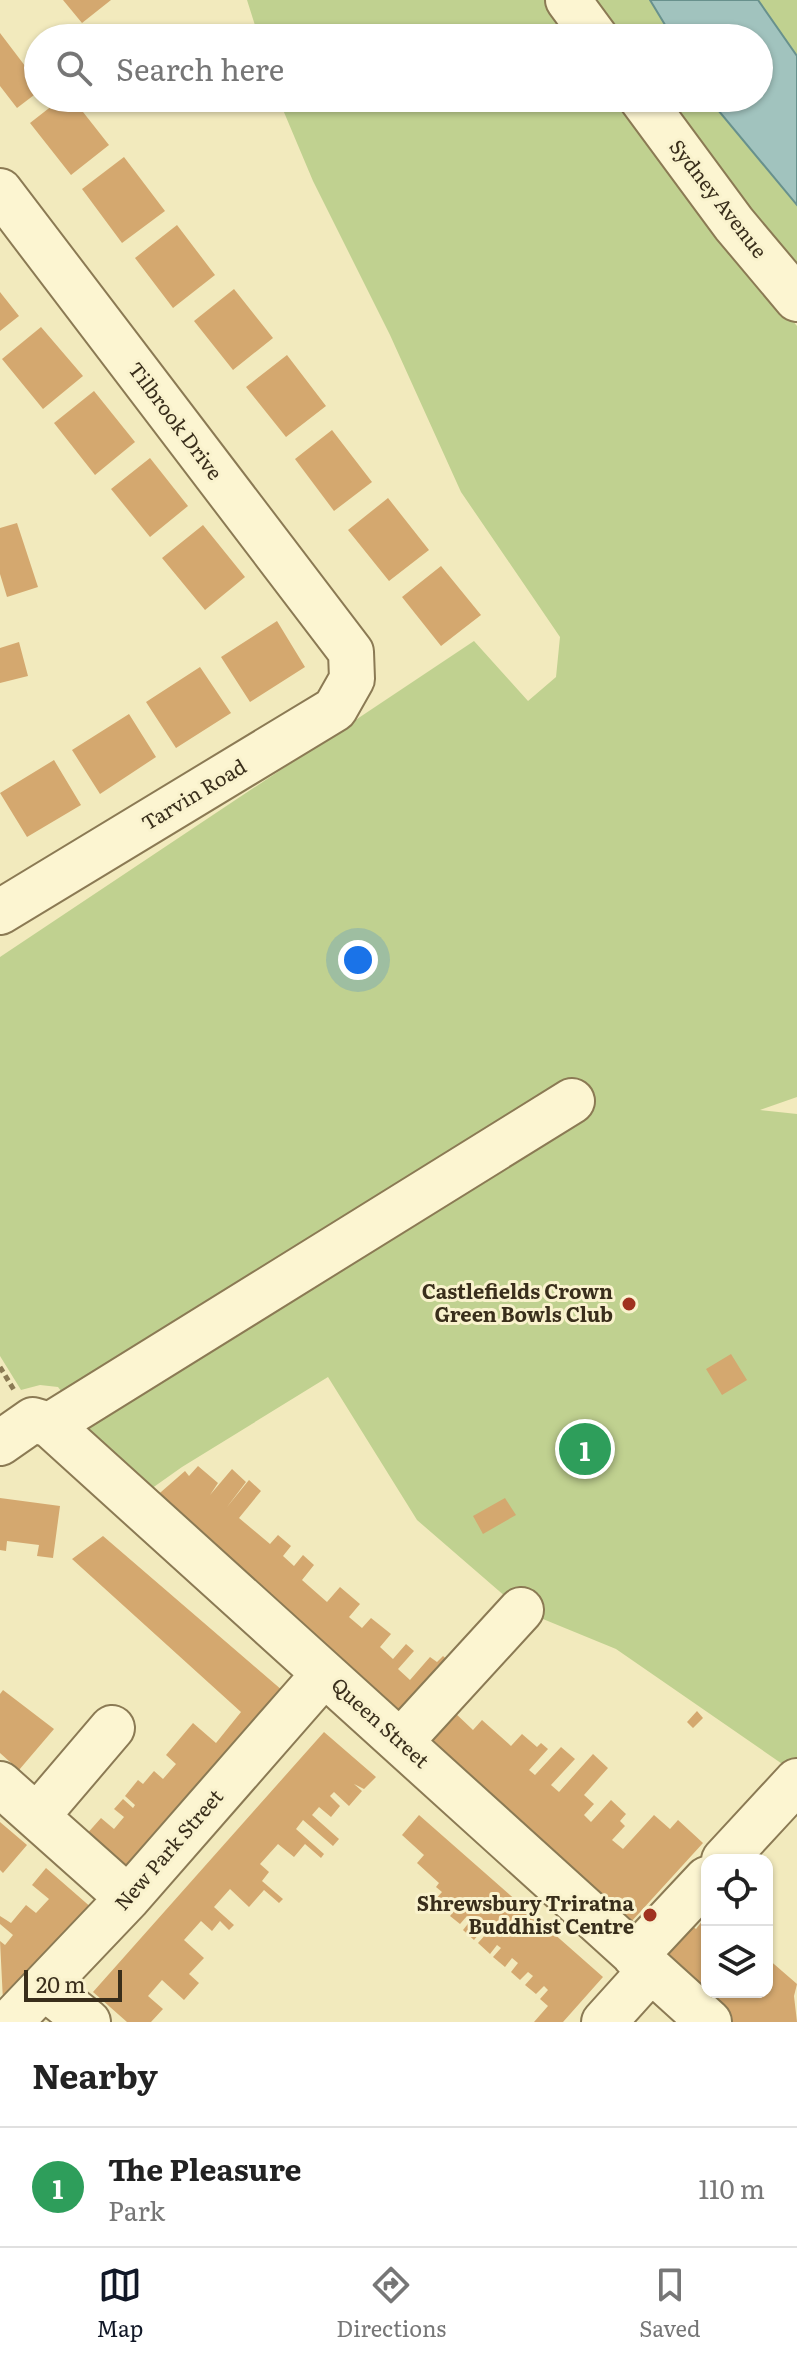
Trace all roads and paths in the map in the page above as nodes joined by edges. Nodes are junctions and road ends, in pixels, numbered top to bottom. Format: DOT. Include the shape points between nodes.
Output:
graph roads {
  1 [pos="568,0"];
  2 [pos="586,24"];
  3 [pos="651,112"];
  4 [pos="0,191"];
  5 [pos="797,299"];
  6 [pos="351,652"];
  7 [pos="0,912"];
  8 [pos="572,1101"];
  9 [pos="50,1425"];
  10 [pos="0,1443"];
  11 [pos="521,1610"];
  12 [pos="324,1674"];
  13 [pos="112,1728"];
  14 [pos="401,1741"];
  15 [pos="797,1781"];
  16 [pos="0,1784"];
  17 [pos="37,1816"];
  18 [pos="730,1854"];
  19 [pos="701,1887"];
  20 [pos="128,1898"];
  21 [pos="643,1964"];
  22 [pos="45,1988"];
  23 [pos="10,2022"];
  24 [pos="88,2022"];
  25 [pos="604,2022"];
  26 [pos="709,2022"];
  1 -- 2 [label="street"];
  3 -- 5 [label="street, Sydney Avenue"];
  4 -- 6 [label="street, Tilbrook Drive"];
  6 -- 7 [label="street, Tarvin Road" via="352,679 335,709"];
  8 -- 9 [label="street"];
  9 -- 10 [label="street" via="33,1420"];
  9 -- 12 [label="street, Queen Street"];
  11 -- 14 [label="street"];
  12 -- 14 [label="street, Queen Street"];
  12 -- 20 [label="street, New Park Street"];
  13 -- 17 [label="street"];
  14 -- 21 [label="street, Queen Street"];
  15 -- 18 [label="street"];
  16 -- 17 [label="street"];
  17 -- 20 [label="street"];
  19 -- 21 [label="street"];
  20 -- 22 [label="street, New Park Street"];
  21 -- 25 [label="street"];
  21 -- 26 [label="street, Queen Street"];
  22 -- 23 [label="street, New Park Street"];
  22 -- 24 [label="street"];
}
